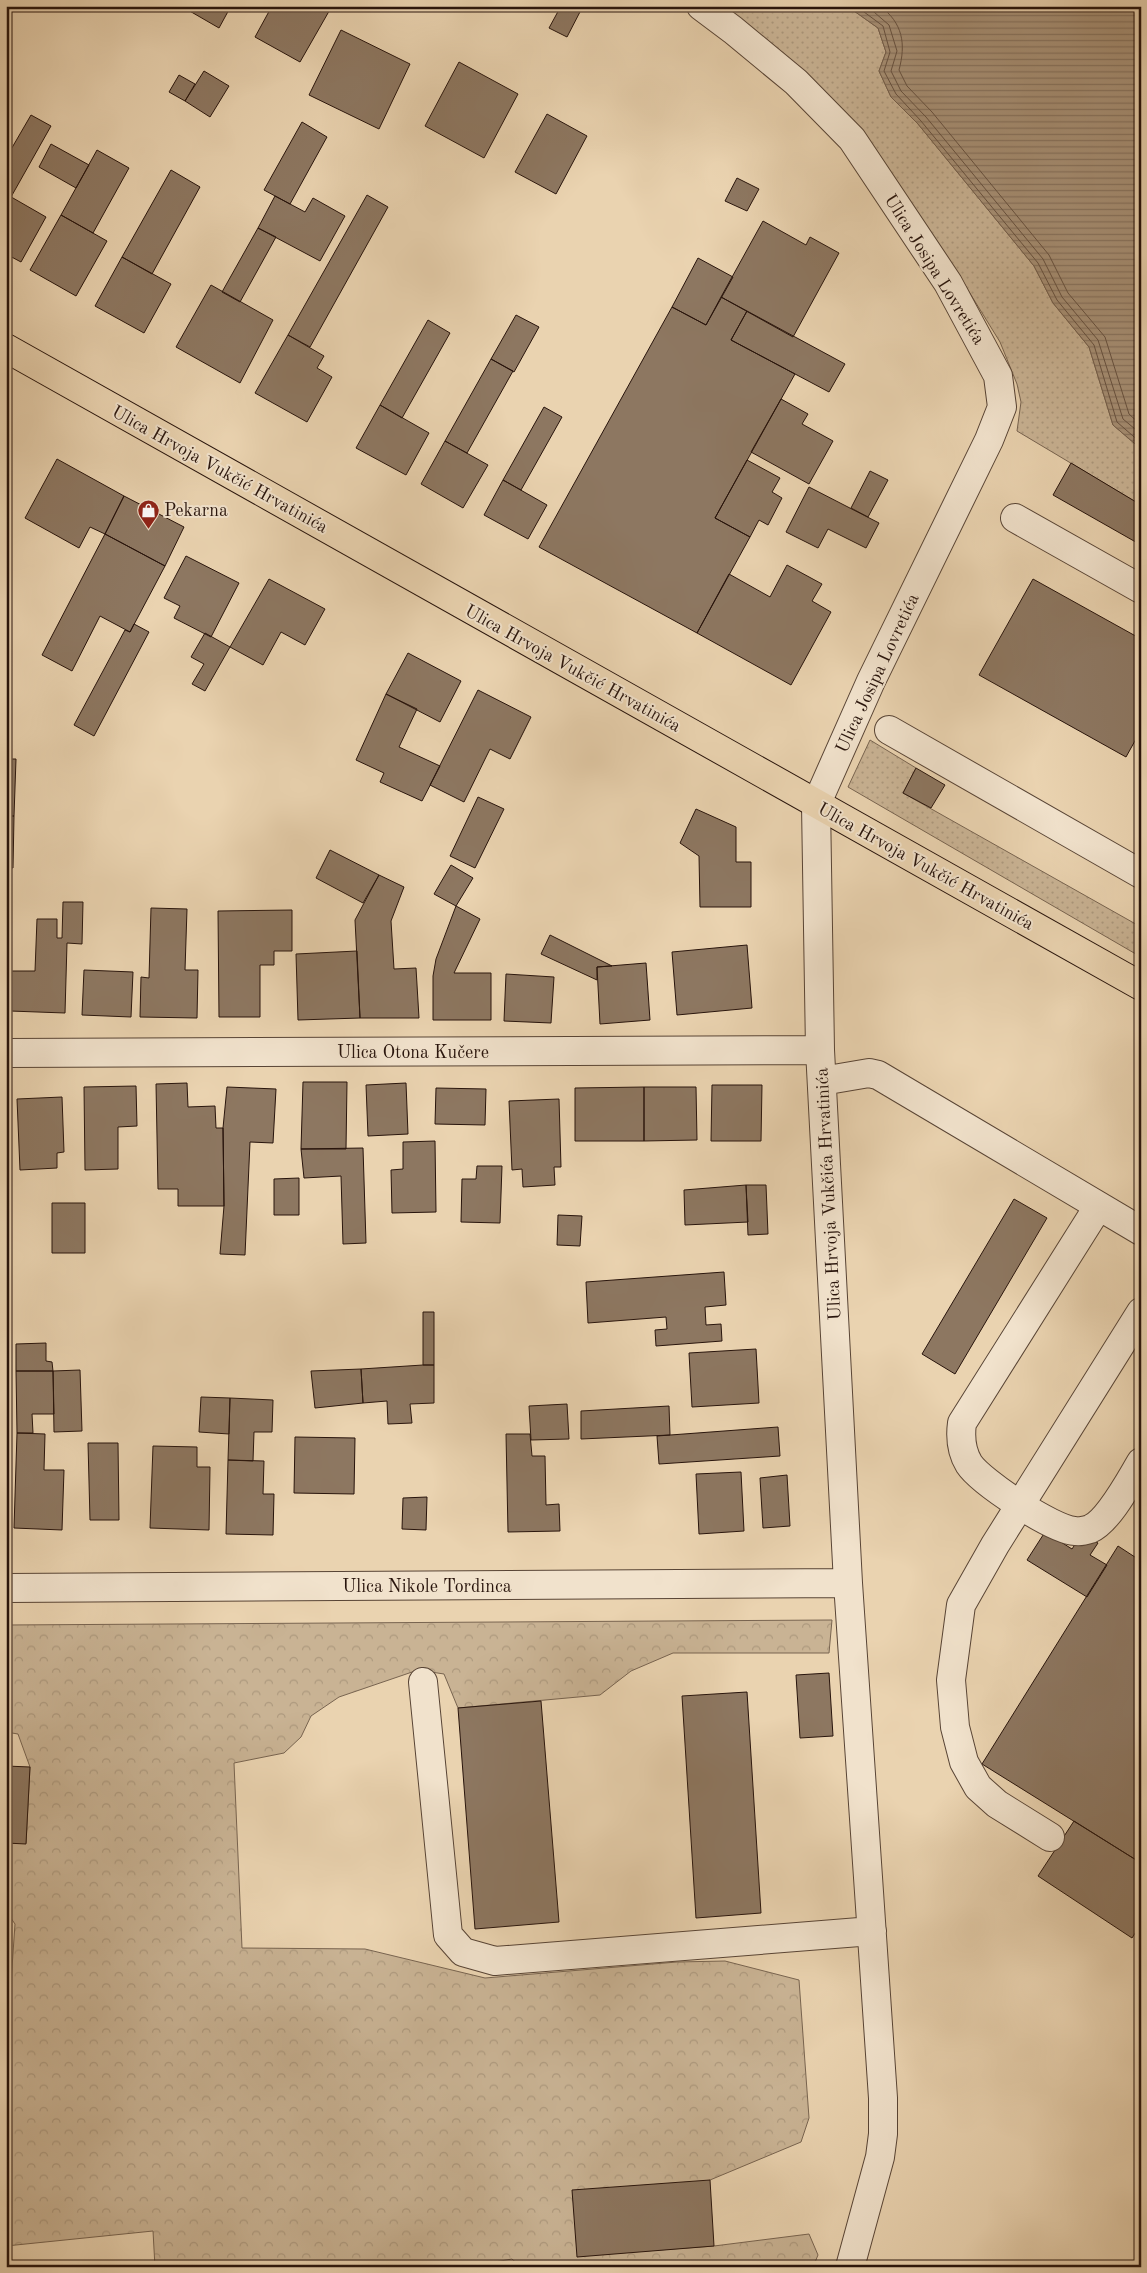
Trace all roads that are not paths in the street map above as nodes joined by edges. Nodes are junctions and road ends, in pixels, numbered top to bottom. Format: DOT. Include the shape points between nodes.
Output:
graph roads {
  1 [pos="701,6"];
  2 [pos="6,348"];
  3 [pos="1015,518"];
  4 [pos="1141,589"];
  5 [pos="889,730"];
  6 [pos="816,805"];
  7 [pos="1141,874"];
  8 [pos="1141,986"];
  9 [pos="820,1050"];
  10 [pos="6,1053"];
  11 [pos="822,1081"];
  12 [pos="1098,1207"];
  13 [pos="1141,1231"];
  14 [pos="1141,1312"];
  15 [pos="1141,1462"];
  16 [pos="1020,1505"];
  17 [pos="848,1584"];
  18 [pos="6,1588"];
  19 [pos="423,1682"];
  20 [pos="1050,1837"];
  21 [pos="872,1931"];
  22 [pos="850,2267"];
  1 -- 6 [label="street, Ulica Josipa Lovretića" via="796,82 852,139 948,283 998,376 1002,407 989,440 871,681"];
  2 -- 6 [label="main road, Ulica Hrvoja Vukčić Hrvatinića"];
  3 -- 4 [label="street"];
  5 -- 7 [label="street"];
  6 -- 8 [label="main road, Ulica Hrvoja Vukčić Hrvatinića"];
  6 -- 9 [label="street, Ulica Hrvoja Vukčića Hrvatinića"];
  9 -- 10 [label="street, Ulica Otona Kučere"];
  9 -- 11 [label="street, Ulica Hrvoja Vukčića Hrvatinića"];
  11 -- 12 [label="street" via="869,1073 878,1075"];
  11 -- 17 [label="street, Ulica Hrvoja Vukčića Hrvatinića"];
  12 -- 13 [label="street"];
  12 -- 16 [label="street" via="962,1424 960,1440 969,1463 978,1475"];
  14 -- 16 [label="street"];
  15 -- 16 [label="street" via="1111,1510 1091,1529 1074,1532"];
  16 -- 20 [label="street" via="962,1605 951,1680 955,1727 964,1762 978,1787 997,1804"];
  17 -- 18 [label="street, Ulica Nikole Tordinca"];
  17 -- 21 [label="street, Ulica Hrvoja Vukčića Hrvatinića"];
  19 -- 21 [label="street" via="448,1935 463,1952 495,1961"];
  21 -- 22 [label="street, Ulica Hrvoja Vukčića Hrvatinića" via="883,2134 880,2157"];
}
